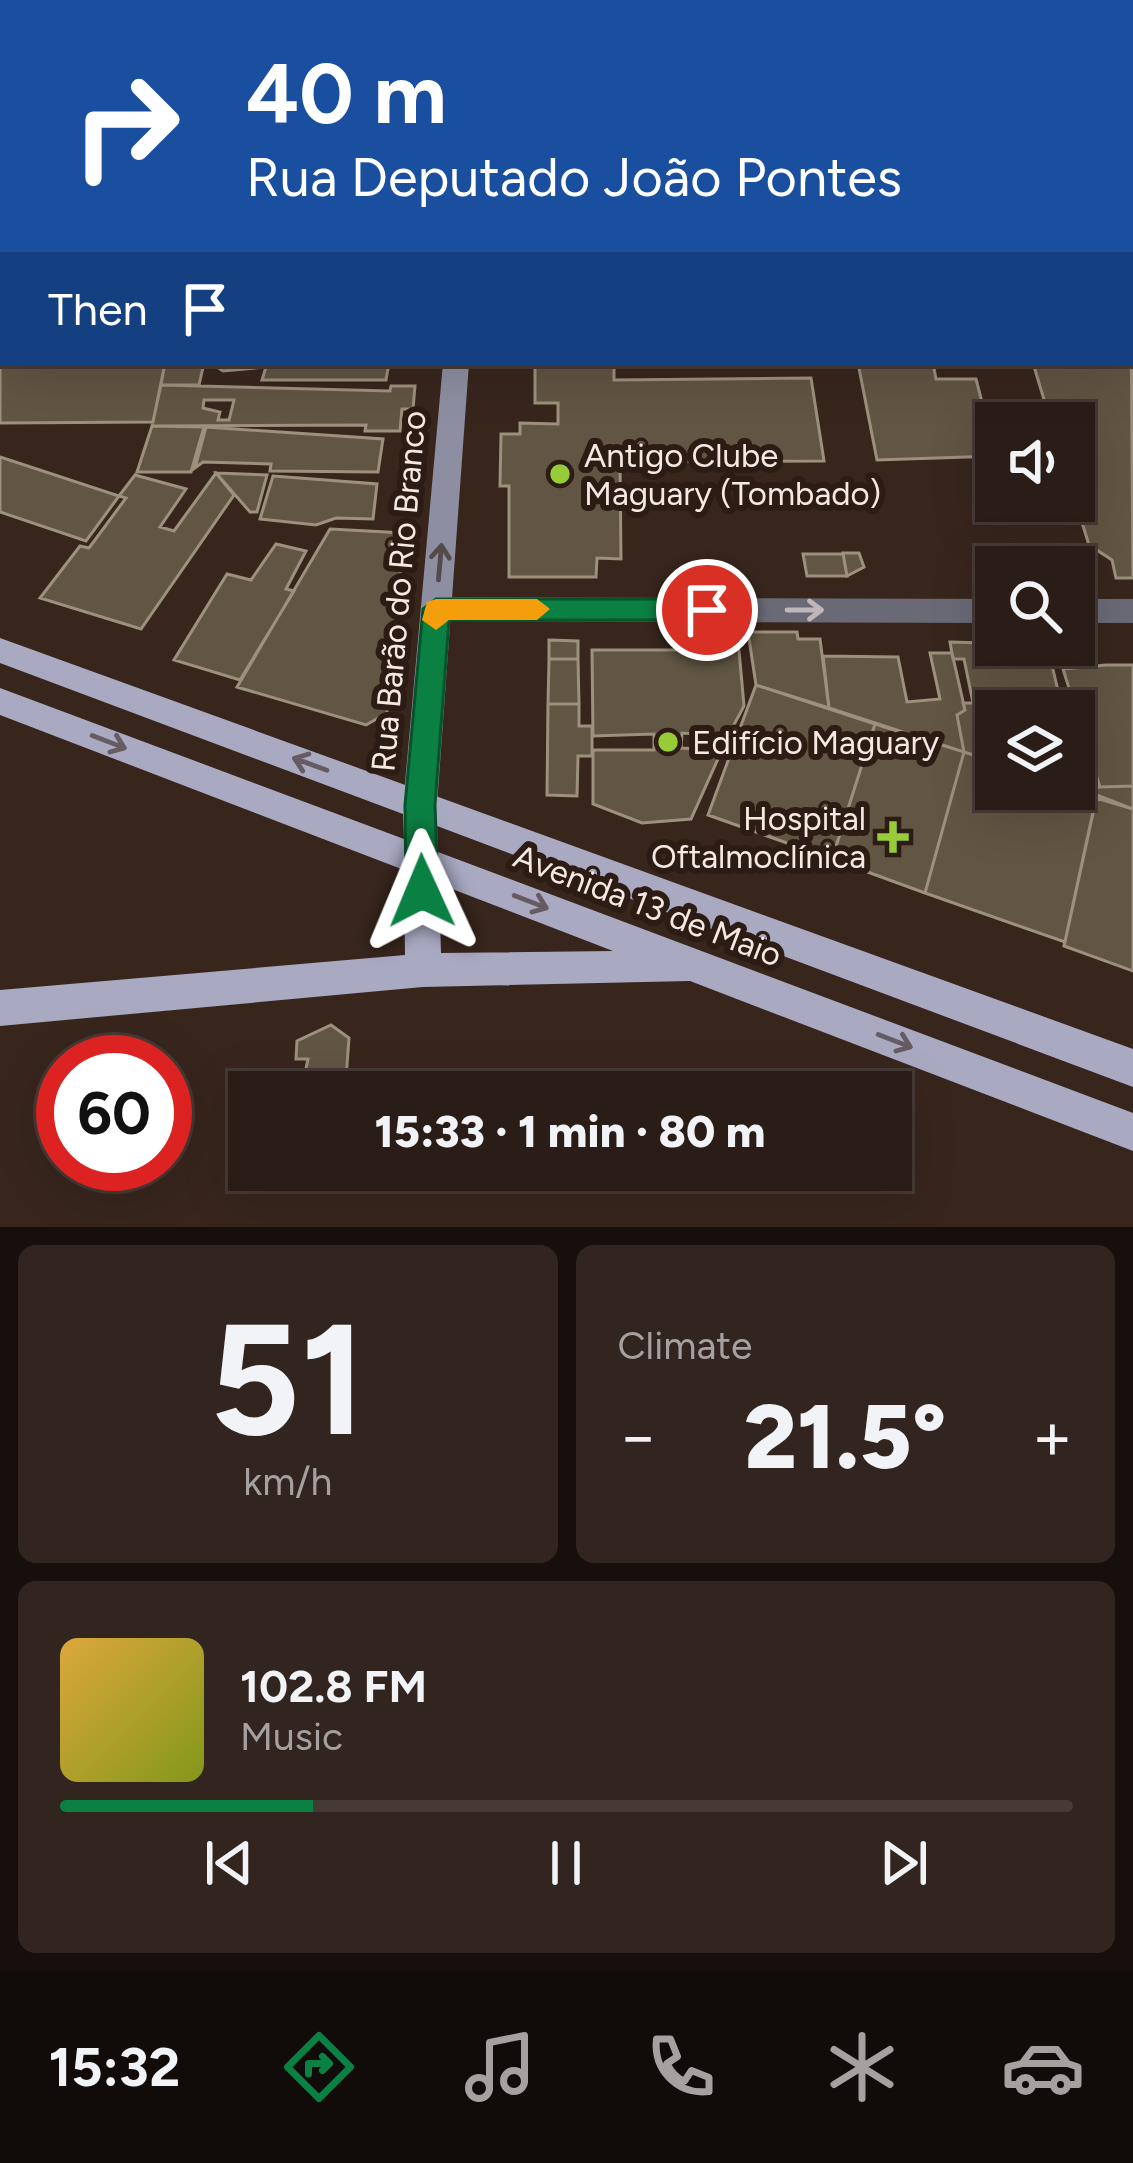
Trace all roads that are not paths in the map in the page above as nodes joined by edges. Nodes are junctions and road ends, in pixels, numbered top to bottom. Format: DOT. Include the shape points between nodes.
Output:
graph roads {
  1 [pos="456,366"];
  2 [pos="436,609"];
  3 [pos="975,610"];
  4 [pos="1095,611"];
  5 [pos="1133,611"];
  6 [pos="0,650"];
  7 [pos="0,701"];
  8 [pos="420,805"];
  9 [pos="421,860"];
  10 [pos="700,967"];
  11 [pos="423,970"];
  12 [pos="0,1008"];
  13 [pos="1133,1068"];
  14 [pos="1133,1132"];
  2 -- 1 [label="street, Rua Barão do Rio Branco, one-way"];
  2 -- 3 [label="street, one-way"];
  2 -- 8 [label="street, Rua Barão do Rio Branco"];
  4 -- 5 [label="street"];
  8 -- 6 [label="main road, Avenida 13 de Maio, one-way"];
  7 -- 9 [label="main road, Avenida 13 de Maio, one-way"];
  8 -- 9 [label="main road, Rua Barão do Rio Branco"];
  8 -- 13 [label="main road, Avenida 13 de Maio"];
  9 -- 10 [label="main road, Avenida 13 de Maio, one-way"];
  9 -- 11 [label="main road, Rua Barão do Rio Branco"];
  10 -- 11 [label="main road"];
  10 -- 14 [label="main road, Avenida 13 de Maio, one-way"];
  11 -- 12 [label="main road"];
}
